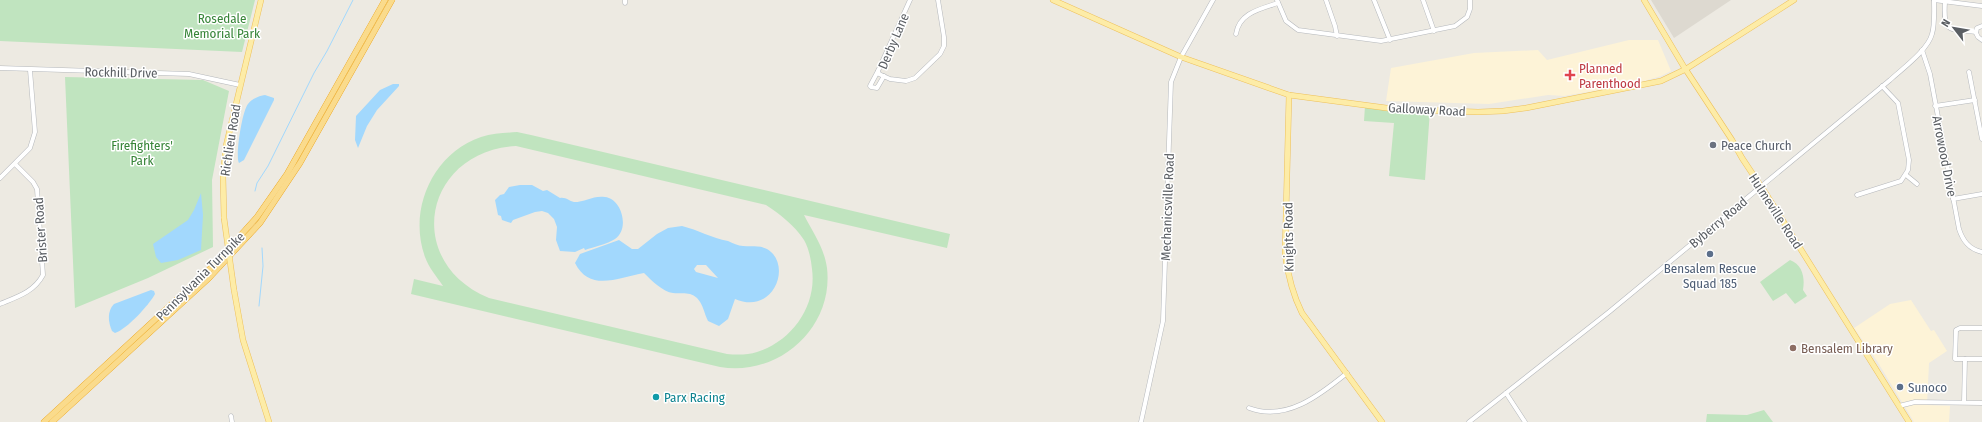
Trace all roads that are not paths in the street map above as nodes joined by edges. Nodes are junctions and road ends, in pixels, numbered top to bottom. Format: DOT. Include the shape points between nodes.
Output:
graph roads {
  1 [pos="261,0"];
  2 [pos="386,0"];
  3 [pos="392,0"];
  4 [pos="910,0"];
  5 [pos="938,0"];
  6 [pos="1053,0"];
  7 [pos="1213,0"];
  8 [pos="1326,0"];
  9 [pos="1374,0"];
  10 [pos="1423,0"];
  11 [pos="1470,0"];
  12 [pos="1644,0"];
  13 [pos="1794,0"];
  14 [pos="1934,0"];
  15 [pos="1277,2"];
  16 [pos="1945,4"];
  17 [pos="1982,6"];
  18 [pos="1982,26"];
  19 [pos="1434,31"];
  20 [pos="1976,32"];
  21 [pos="1236,34"];
  22 [pos="1337,36"];
  23 [pos="1390,40"];
  24 [pos="1982,40"];
  25 [pos="1922,50"];
  26 [pos="1181,57"];
  27 [pos="0,68"];
  28 [pos="1686,69"];
  29 [pos="30,70"];
  30 [pos="878,71"];
  31 [pos="1969,72"];
  32 [pos="884,76"];
  33 [pos="240,85"];
  34 [pos="1882,86"];
  35 [pos="1289,95"];
  36 [pos="1975,100"];
  37 [pos="1935,106"];
  38 [pos="1982,139"];
  39 [pos="15,164"];
  40 [pos="1906,175"];
  41 [pos="0,178"];
  42 [pos="1917,184"];
  43 [pos="1760,187"];
  44 [pos="1982,194"];
  45 [pos="1857,195"];
  46 [pos="1953,199"];
  47 [pos="1982,252"];
  48 [pos="0,304"];
  49 [pos="1982,328"];
  50 [pos="1965,359"];
  51 [pos="1982,359"];
  52 [pos="1347,373"];
  53 [pos="1506,393"];
  54 [pos="1964,402"];
  55 [pos="1982,403"];
  56 [pos="1899,406"];
  57 [pos="1249,408"];
  58 [pos="230,416"];
  59 [pos="44,422"];
  60 [pos="52,422"];
  61 [pos="232,422"];
  62 [pos="270,422"];
  63 [pos="1141,422"];
  64 [pos="1382,422"];
  65 [pos="1469,422"];
  66 [pos="1525,422"];
  67 [pos="1909,422"];
  1 -- 33 [label="main road, Richlieu Road"];
  2 -- 59 [label="highway, Pennsylvania Turnpike" via="287,174 257,217 213,266"];
  3 -- 60 [label="highway, Pennsylvania Turnpike" via="300,163 260,223 209,278"];
  4 -- 30 [label="street, Derby Lane"];
  5 -- 32 [label="street, Derby Lane" via="944,37 944,46 940,54 913,79 900,81"];
  6 -- 26 [label="main road, Galloway Road"];
  7 -- 26 [label="street, Mechanicsville Road"];
  8 -- 22 [label="street"];
  9 -- 23 [label="street"];
  10 -- 19 [label="street"];
  11 -- 19 [label="street" via="1470,9 1464,20 1455,26"];
  12 -- 28 [label="main road, Hulmeville Road"];
  13 -- 28 [label="main road, Galloway Road"];
  14 -- 16 [label="street"];
  14 -- 25 [label="street, Byberry Road" via="1933,33"];
  15 -- 21 [label="street" via="1243,17 1238,23"];
  15 -- 22 [label="street" via="1286,21 1293,27"];
  16 -- 17 [label="street"];
  16 -- 20 [label="street" via="1944,19 1948,28"];
  18 -- 20 [label="street" via="1977,28"];
  19 -- 23 [label="street"];
  20 -- 24 [label="street"];
  22 -- 23 [label="street"];
  25 -- 34 [label="street, Byberry Road"];
  25 -- 37 [label="street, Arrowood Drive" via="1930,74"];
  26 -- 35 [label="main road, Galloway Road"];
  26 -- 63 [label="street, Mechanicsville Road" via="1174,70 1171,85 1163,321"];
  27 -- 29 [label="street, Rockhill Drive"];
  28 -- 35 [label="main road, Galloway Road" via="1669,78 1648,84 1503,111 1394,109"];
  28 -- 43 [label="main road, Hulmeville Road"];
  29 -- 33 [label="street, Rockhill Drive" via="189,74"];
  29 -- 39 [label="street" via="35,132 30,148"];
  30 -- 32 [label="street, Derby Lane"];
  30 -- 32 [label="street" via="871,87 877,88"];
  31 -- 36 [label="street"];
  33 -- 62 [label="main road, Richlieu Road, bridge" via="224,161 224,218 243,340"];
  34 -- 40 [label="street" via="1898,103 1909,160"];
  34 -- 43 [label="street, Byberry Road"];
  35 -- 52 [label="main road, Knights Road" via="1286,254 1288,276 1292,293 1302,313"];
  36 -- 37 [label="street"];
  36 -- 38 [label="street"];
  37 -- 46 [label="street, Arrowood Drive"];
  39 -- 41 [label="street"];
  39 -- 48 [label="street, Brister Road" via="37,189 43,275 24,295"];
  40 -- 42 [label="street"];
  40 -- 45 [label="street" via="1901,181"];
  43 -- 53 [label="street, Byberry Road"];
  43 -- 56 [label="main road, Hulmeville Road"];
  44 -- 46 [label="street"];
  46 -- 47 [label="street, Arrowood Drive" via="1957,224 1964,241 1971,248"];
  49 -- 50 [label="street" via="1956,330 1955,359"];
  50 -- 51 [label="street"];
  50 -- 54 [label="street"];
  52 -- 57 [label="street" via="1309,403 1285,412 1259,413"];
  52 -- 64 [label="main road, Knights Road"];
  53 -- 65 [label="street, Byberry Road"];
  53 -- 66 [label="street"];
  54 -- 55 [label="street"];
  54 -- 56 [label="street" via="1916,402"];
  56 -- 67 [label="main road, Hulmeville Road"];
  58 -- 61 [label="street"];
}
